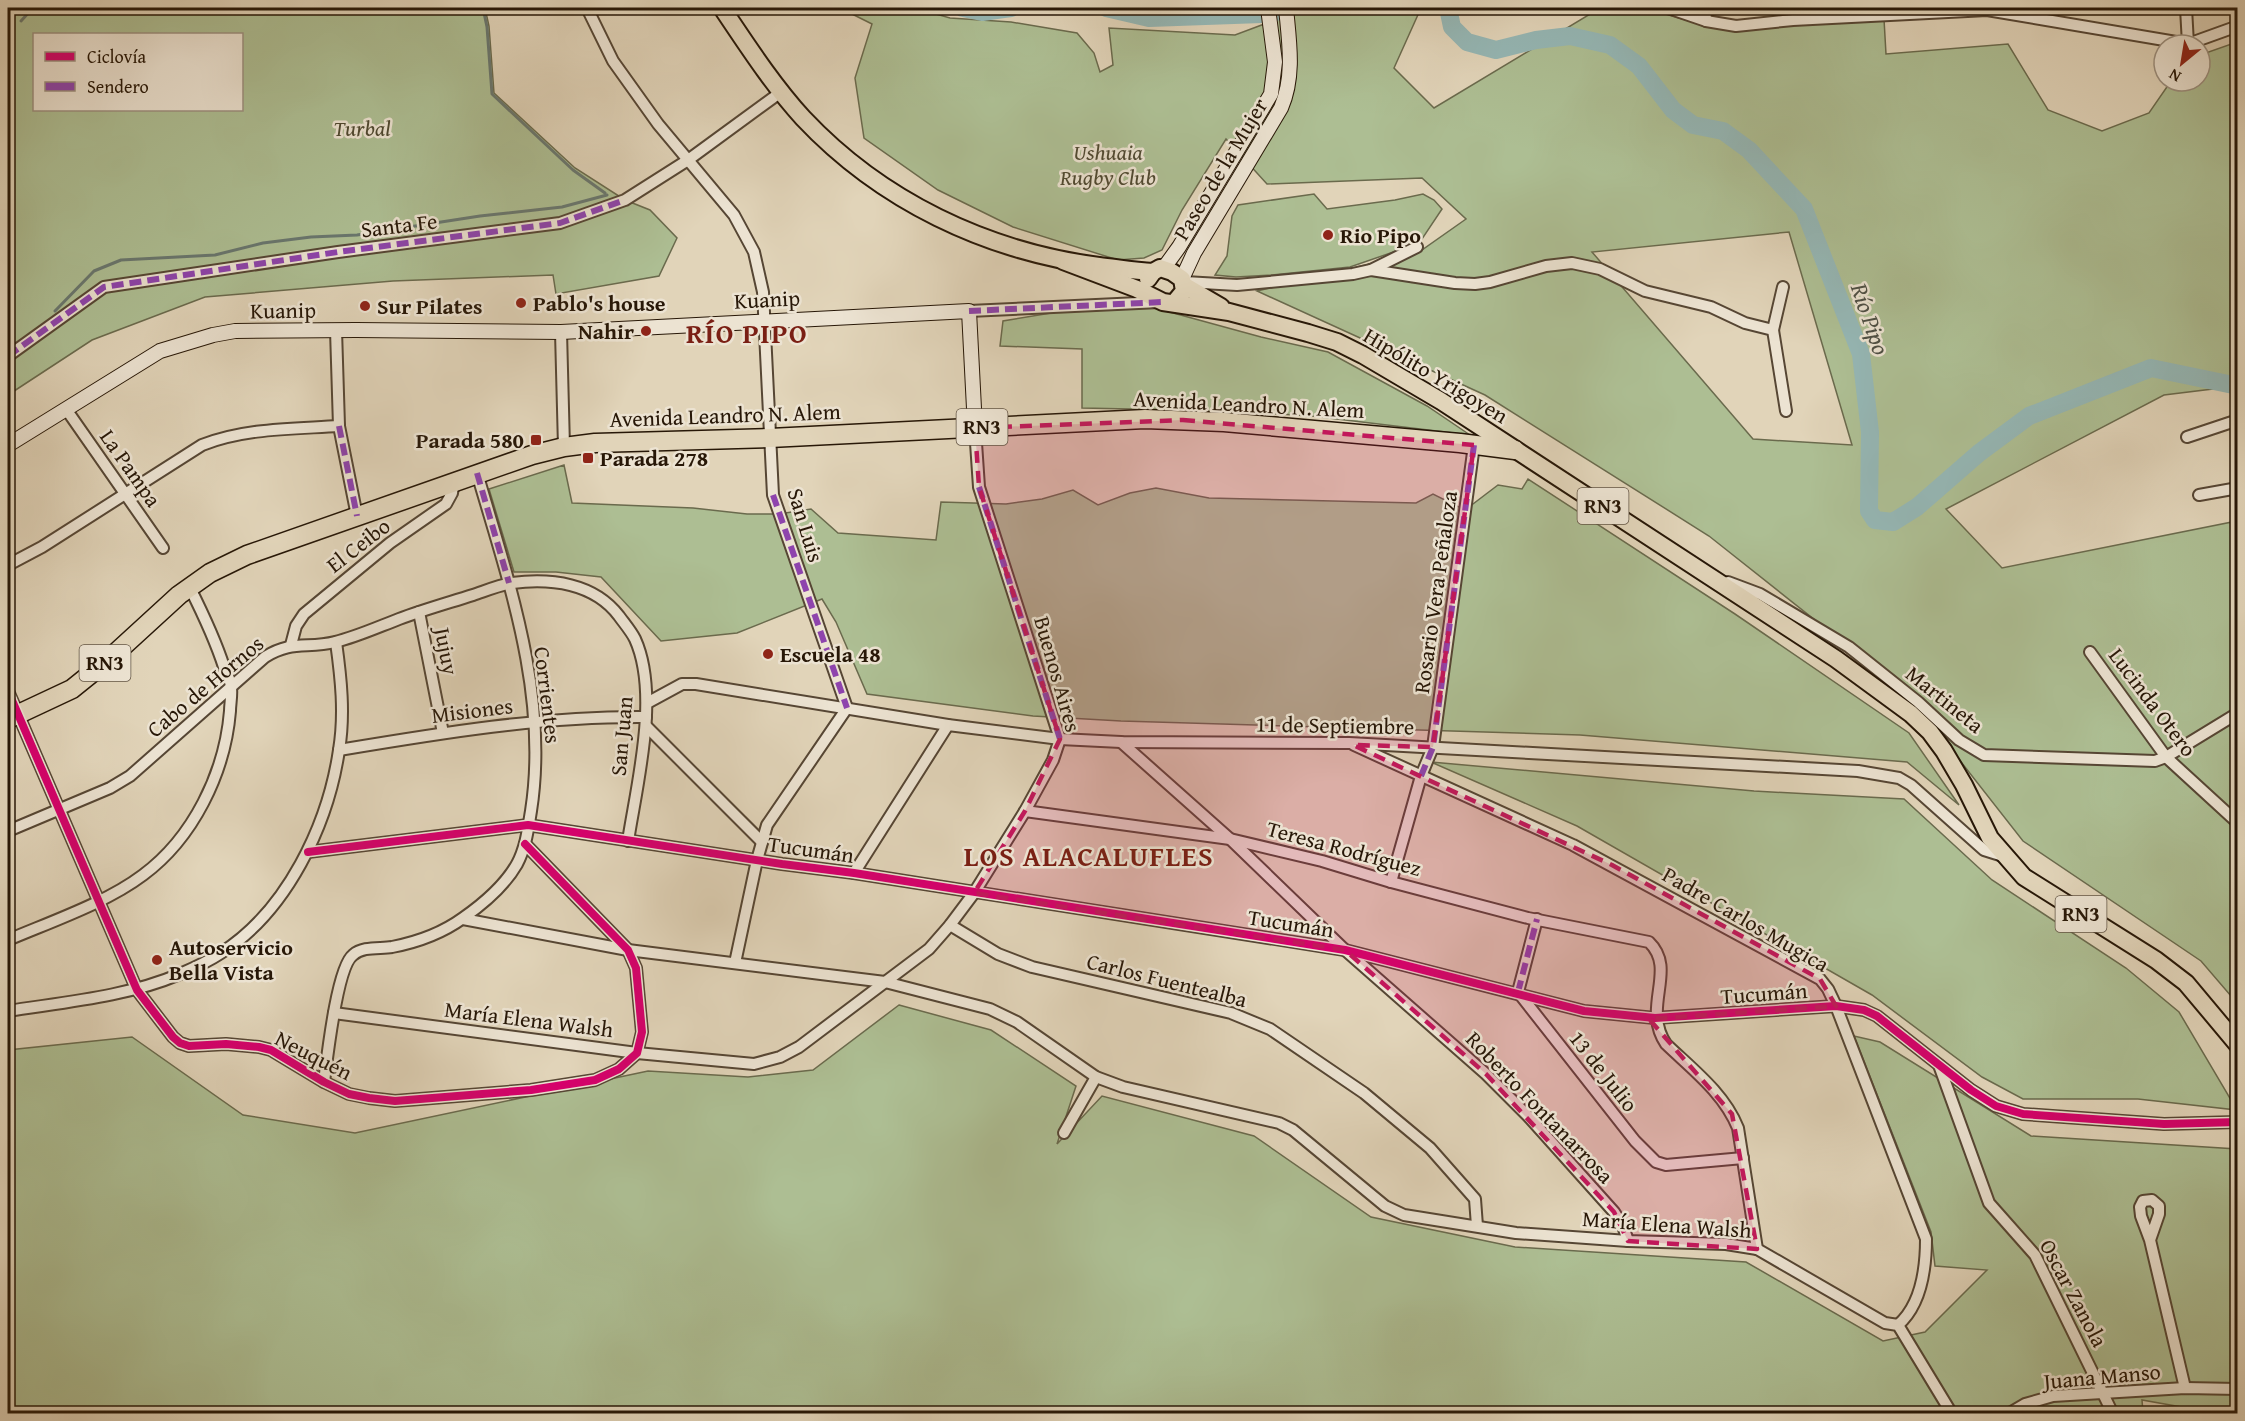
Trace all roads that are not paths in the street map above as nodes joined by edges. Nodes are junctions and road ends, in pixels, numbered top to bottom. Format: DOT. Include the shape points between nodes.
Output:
graph roads {
  1 [pos="587,8"];
  2 [pos="722,8"];
  3 [pos="1268,8"];
  4 [pos="1286,8"];
  5 [pos="1668,8"];
  6 [pos="1706,8"];
  7 [pos="1792,8"];
  8 [pos="2186,8"];
  9 [pos="1987,9"];
  10 [pos="1793,20"];
  11 [pos="1706,21"];
  12 [pos="2238,26"];
  13 [pos="2187,33"];
  14 [pos="2212,35"];
  15 [pos="2152,38"];
  16 [pos="781,92"];
  17 [pos="688,160"];
  18 [pos="1417,247"];
  19 [pos="1063,261"];
  20 [pos="1156,270"];
  21 [pos="1371,270"];
  22 [pos="1184,282"];
  23 [pos="1783,287"];
  24 [pos="1162,299"];
  25 [pos="969,311"];
  26 [pos="1229,312"];
  27 [pos="765,320"];
  28 [pos="336,330"];
  29 [pos="1773,330"];
  30 [pos="561,332"];
  31 [pos="8,356"];
  32 [pos="66,409"];
  33 [pos="1786,411"];
  34 [pos="2238,420"];
  35 [pos="339,426"];
  36 [pos="975,428"];
  37 [pos="2187,437"];
  38 [pos="770,438"];
  39 [pos="8,445"];
  40 [pos="1474,445"];
  41 [pos="564,447"];
  42 [pos="1515,450"];
  43 [pos="477,473"];
  44 [pos="454,481"];
  45 [pos="2238,488"];
  46 [pos="125,494"];
  47 [pos="2199,495"];
  48 [pos="357,516"];
  49 [pos="163,548"];
  50 [pos="8,565"];
  51 [pos="1714,577"];
  52 [pos="509,583"];
  53 [pos="190,588"];
  54 [pos="419,612"];
  55 [pos="336,642"];
  56 [pos="291,645"];
  57 [pos="2090,652"];
  58 [pos="231,688"];
  59 [pos="8,691"];
  60 [pos="647,703"];
  61 [pos="847,708"];
  62 [pos="2238,713"];
  63 [pos="13,717"];
  64 [pos="646,721"];
  65 [pos="536,722"];
  66 [pos="948,725"];
  67 [pos="443,733"];
  68 [pos="1060,740"];
  69 [pos="1121,742"];
  70 [pos="1348,743"];
  71 [pos="1433,747"];
  72 [pos="339,750"];
  73 [pos="2166,757"];
  74 [pos="1421,776"];
  75 [pos="58,810"];
  76 [pos="1026,811"];
  77 [pos="2236,819"];
  78 [pos="528,825"];
  79 [pos="8,831"];
  80 [pos="1230,838"];
  81 [pos="628,841"];
  82 [pos="762,842"];
  83 [pos="525,844"];
  84 [pos="308,852"];
  85 [pos="2004,856"];
  86 [pos="757,860"];
  87 [pos="854,873"];
  88 [pos="1391,882"];
  89 [pos="974,893"];
  90 [pos="98,901"];
  91 [pos="463,919"];
  92 [pos="1537,920"];
  93 [pos="950,925"];
  94 [pos="8,940"];
  95 [pos="628,950"];
  96 [pos="1345,950"];
  97 [pos="735,963"];
  98 [pos="885,982"];
  99 [pos="137,990"];
  100 [pos="1518,993"];
  101 [pos="1836,1006"];
  102 [pos="8,1011"];
  103 [pos="334,1013"];
  104 [pos="1655,1018"];
  105 [pos="2238,1045"];
  106 [pos="637,1053"];
  107 [pos="754,1064"];
  108 [pos="1939,1064"];
  109 [pos="1096,1077"];
  110 [pos="324,1082"];
  111 [pos="2238,1122"];
  112 [pos="1064,1132"];
  113 [pos="1743,1158"];
  114 [pos="1477,1226"];
  115 [pos="2150,1240"];
  116 [pos="1628,1241"];
  117 [pos="1757,1249"];
  118 [pos="1898,1325"];
  119 [pos="2185,1388"];
  120 [pos="2238,1389"];
  121 [pos="2104,1394"];
  122 [pos="1952,1413"];
  123 [pos="2008,1413"];
  124 [pos="2113,1413"];
  1 -- 17 [label="street, San Luis" via="613,61"];
  2 -- 16 [label="main road, Hipólito Yrigoyen"];
  3 -- 20 [label="main road, Paseo de la Mujer" via="1275,62 1271,94 1179,247 1166,265"];
  4 -- 22 [label="main road, Paseo de la Mujer" via="1291,71 1286,97 1194,253"];
  5 -- 11 [label="street"];
  6 -- 11 [label="street"];
  7 -- 10 [label="street"];
  8 -- 13 [label="street"];
  9 -- 10 [label="street"];
  9 -- 15 [label="street"];
  10 -- 11 [label="street" via="1736,26"];
  12 -- 14 [label="street"];
  16 -- 17 [label="street, Santa Fe"];
  16 -- 19 [label="main road, Hipólito Yrigoyen" via="826,141 898,196 992,241"];
  17 -- 27 [label="street, San Luis" via="745,233 759,268"];
  17 -- 31 [label="street, Santa Fe" via="625,200 560,223 104,287"];
  18 -- 21 [label="street"];
  19 -- 20 [label="main road, Hipólito Yrigoyen"];
  19 -- 24 [label="main road, Hipólito Yrigoyen"];
  20 -- 22 [label="main road, Hipólito Yrigoyen"];
  20 -- 24 [label="main road" via="1147,282"];
  21 -- 22 [label="street" via="1238,285"];
  21 -- 29 [label="street" via="1475,284 1572,263 1600,270 1646,291 1711,307 1745,323"];
  22 -- 24 [label="main road" via="1182,296"];
  22 -- 26 [label="main road, Hipólito Yrigoyen"];
  23 -- 29 [label="street"];
  24 -- 25 [label="street, Kuanip"];
  24 -- 26 [label="main road, Hipólito Yrigoyen"];
  25 -- 27 [label="main road, Kuanip"];
  25 -- 36 [label="main road, Buenos Aires"];
  26 -- 42 [label="main road, Hipólito Yrigoyen" via="1337,342 1441,400"];
  27 -- 30 [label="main road, Kuanip"];
  27 -- 38 [label="street, San Luis"];
  28 -- 30 [label="main road, Kuanip"];
  28 -- 32 [label="main road, Kuanip" via="235,332 185,342 151,356"];
  28 -- 35 [label="street"];
  29 -- 33 [label="street"];
  30 -- 41 [label="street"];
  32 -- 39 [label="main road, Kuanip"];
  32 -- 46 [label="street, La Pampa"];
  34 -- 37 [label="street"];
  35 -- 46 [label="street" via="248,432 217,439"];
  35 -- 48 [label="street"];
  36 -- 38 [label="highway, Avenida Leandro N. Alem / RN3"];
  36 -- 40 [label="highway, Avenida Leandro N. Alem / RN3" via="1183,420"];
  36 -- 68 [label="street, Buenos Aires" via="979,487"];
  38 -- 41 [label="highway, Avenida Leandro N. Alem / RN3"];
  38 -- 61 [label="street, San Luis" via="773,495"];
  40 -- 42 [label="highway, Avenida Leandro N. Alem / RN3"];
  40 -- 71 [label="street, Rosario Vera Peñaloza"];
  41 -- 43 [label="highway, Avenida Leandro N. Alem / RN3"];
  42 -- 51 [label="main road, RN3"];
  43 -- 44 [label="highway, Avenida Leandro N. Alem / RN3"];
  43 -- 52 [label="street, Corrientes"];
  44 -- 48 [label="highway, Avenida Leandro N. Alem / RN3"];
  44 -- 56 [label="street, El Ceibo" via="447,504 390,543 304,614"];
  45 -- 47 [label="street"];
  46 -- 49 [label="street, La Pampa"];
  46 -- 50 [label="street"];
  48 -- 53 [label="highway, Avenida Leandro N. Alem / RN3" via="247,555"];
  51 -- 73 [label="street, Martineta" via="1761,594 1849,647 1959,740 1984,755 2155,761"];
  51 -- 85 [label="main road, RN3" via="1895,701 1930,732 1957,762 1990,838"];
  52 -- 54 [label="street, Cabo de Hornos"];
  52 -- 60 [label="street, San Juan" via="558,582 597,595 614,609 635,638"];
  52 -- 65 [label="street, Corrientes"];
  53 -- 58 [label="street" via="214,634"];
  53 -- 63 [label="highway, Avenida Leandro N. Alem / RN3" via="83,681"];
  54 -- 55 [label="street, Cabo de Hornos"];
  54 -- 67 [label="street, Jujuy"];
  55 -- 56 [label="street, Cabo de Hornos"];
  55 -- 72 [label="street" via="342,681"];
  56 -- 58 [label="street, Cabo de Hornos" via="265,657"];
  57 -- 73 [label="street, Lucinda Otero"];
  58 -- 75 [label="street, Cabo de Hornos" via="130,776"];
  58 -- 90 [label="street" via="227,734 200,809 162,860"];
  59 -- 63 [label="street, Neuquén"];
  60 -- 61 [label="street, 11 de Septiembre" via="682,684 696,684"];
  60 -- 64 [label="street, San Juan"];
  61 -- 66 [label="street, 11 de Septiembre"];
  61 -- 82 [label="street" via="767,825"];
  62 -- 73 [label="street, Martineta"];
  63 -- 75 [label="street, Neuquén"];
  64 -- 65 [label="street, Misiones"];
  64 -- 81 [label="street, San Juan"];
  64 -- 82 [label="street"];
  65 -- 67 [label="street, Misiones"];
  65 -- 78 [label="street, Corrientes" via="536,768"];
  66 -- 68 [label="street, 11 de Septiembre"];
  66 -- 87 [label="street"];
  67 -- 72 [label="street, Misiones"];
  68 -- 69 [label="street, 11 de Septiembre"];
  68 -- 76 [label="street, Buenos Aires"];
  69 -- 70 [label="street, 11 de Septiembre"];
  69 -- 80 [label="street, Roberto Fontanarrosa"];
  70 -- 71 [label="street, 11 de Septiembre"];
  70 -- 74 [label="street, Padre Carlos Mugica"];
  71 -- 74 [label="street, Rosario Vera Peñaloza"];
  71 -- 85 [label="street, 11 de Septiembre" via="1886,775 1911,785 1984,850"];
  72 -- 84 [label="street" via="331,789"];
  73 -- 77 [label="street, Lucinda Otero"];
  74 -- 88 [label="street, Rosario Vera Peñaloza"];
  74 -- 101 [label="street, Padre Carlos Mugica" via="1602,860 1820,979"];
  75 -- 79 [label="street, Cabo de Hornos"];
  75 -- 90 [label="street, Neuquén"];
  76 -- 80 [label="street, Teresa Rodríguez"];
  76 -- 89 [label="street, Buenos Aires"];
  78 -- 81 [label="street, Tucumán"];
  78 -- 83 [label="street, Corrientes"];
  78 -- 84 [label="street, Tucumán"];
  80 -- 88 [label="street, Teresa Rodríguez"];
  80 -- 96 [label="street, Roberto Fontanarrosa"];
  81 -- 86 [label="street, Tucumán"];
  82 -- 86 [label="street"];
  83 -- 91 [label="street, Corrientes" via="517,864 502,884"];
  83 -- 95 [label="street"];
  84 -- 99 [label="street" via="278,898 243,936 211,959"];
  85 -- 105 [label="main road, RN3" via="2024,877 2186,983"];
  86 -- 87 [label="street, Tucumán"];
  86 -- 97 [label="street"];
  87 -- 89 [label="street, Tucumán"];
  88 -- 92 [label="street, Teresa Rodríguez"];
  89 -- 93 [label="street, Buenos Aires"];
  89 -- 96 [label="street, Tucumán"];
  90 -- 94 [label="street"];
  90 -- 99 [label="street, Neuquén"];
  91 -- 95 [label="street"];
  91 -- 103 [label="street, Corrientes" via="427,939 353,954 346,962"];
  92 -- 100 [label="street"];
  92 -- 104 [label="street, Teresa Rodríguez" via="1649,942 1658,950 1662,963"];
  93 -- 98 [label="street, Buenos Aires" via="929,949"];
  93 -- 114 [label="street, Carlos Fuentealba" via="998,954 1032,967 1231,1013 1270,1029 1364,1093 1430,1149 1475,1199"];
  95 -- 97 [label="street"];
  95 -- 106 [label="street" via="636,968 642,1032"];
  96 -- 100 [label="street, Tucumán"];
  96 -- 116 [label="street, Roberto Fontanarrosa" via="1528,1116 1614,1212"];
  97 -- 98 [label="street"];
  98 -- 107 [label="street, Buenos Aires" via="799,1047"];
  98 -- 109 [label="street" via="990,1009 1017,1022"];
  99 -- 102 [label="street"];
  99 -- 110 [label="street, Neuquén" via="180,1043 271,1050"];
  100 -- 104 [label="street, Tucumán" via="1584,1011"];
  100 -- 113 [label="street, 13 de Julio" via="1656,1162 1666,1165"];
  101 -- 104 [label="street, Tucumán"];
  101 -- 108 [label="street, Tucumán" via="1877,1016"];
  101 -- 118 [label="street, Padre Carlos Mugica" via="1926,1239 1926,1258 1914,1305"];
  103 -- 106 [label="street, María Elena Walsh"];
  103 -- 110 [label="street"];
  104 -- 113 [label="street" via="1666,1044 1720,1096 1732,1114"];
  106 -- 107 [label="street, María Elena Walsh"];
  106 -- 110 [label="street, Neuquén" via="619,1069 595,1080 531,1090 395,1101 349,1094"];
  108 -- 111 [label="street, Tucumán" via="1996,1106 2023,1114 2164,1124"];
  108 -- 121 [label="street, Oscar Zanola" via="1989,1203 2035,1255"];
  109 -- 112 [label="street"];
  109 -- 114 [label="street, María Elena Walsh" via="1123,1087 1279,1123 1309,1141 1385,1206 1404,1215"];
  113 -- 117 [label="street"];
  114 -- 116 [label="street, María Elena Walsh" via="1516,1233"];
  115 -- 119 [label="street"];
  116 -- 117 [label="street, María Elena Walsh" via="1726,1244"];
  117 -- 118 [label="street, María Elena Walsh" via="1885,1323"];
  118 -- 122 [label="street"];
  119 -- 120 [label="street, Juana Manso"];
  119 -- 121 [label="street, Juana Manso"];
  121 -- 123 [label="street, Juana Manso" via="2053,1396"];
  121 -- 124 [label="street, Oscar Zanola"];
}
